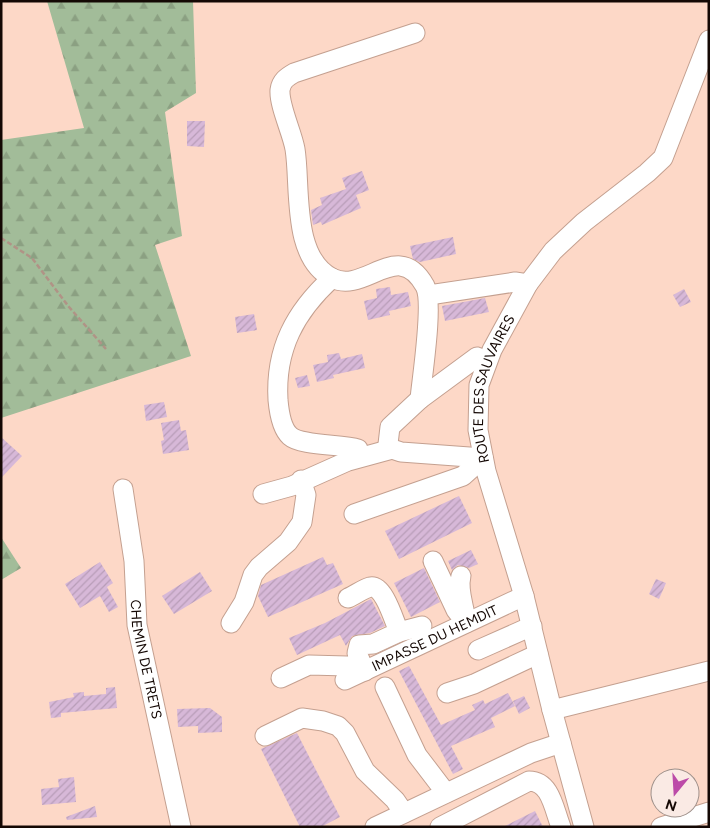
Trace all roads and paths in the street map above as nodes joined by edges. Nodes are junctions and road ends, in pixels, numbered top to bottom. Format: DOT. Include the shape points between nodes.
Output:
graph roads {
  1 [pos="415,34"];
  2 [pos="709,40"];
  3 [pos="1,238"];
  4 [pos="332,278"];
  5 [pos="528,284"];
  6 [pos="429,295"];
  7 [pos="106,349"];
  8 [pos="477,356"];
  9 [pos="420,399"];
  10 [pos="392,449"];
  11 [pos="360,457"];
  12 [pos="483,458"];
  13 [pos="301,480"];
  14 [pos="123,490"];
  15 [pos="263,494"];
  16 [pos="354,514"];
  17 [pos="433,561"];
  18 [pos="461,576"];
  19 [pos="388,580"];
  20 [pos="524,596"];
  21 [pos="348,598"];
  22 [pos="231,623"];
  23 [pos="466,623"];
  24 [pos="532,626"];
  25 [pos="411,629"];
  26 [pos="478,650"];
  27 [pos="538,654"];
  28 [pos="364,671"];
  29 [pos="709,671"];
  30 [pos="281,678"];
  31 [pos="345,680"];
  32 [pos="385,687"];
  33 [pos="447,693"];
  34 [pos="552,710"];
  35 [pos="265,736"];
  36 [pos="561,743"];
  37 [pos="477,778"];
  38 [pos="446,793"];
  39 [pos="489,802"];
  40 [pos="709,812"];
  41 [pos="404,813"];
  42 [pos="181,827"];
  43 [pos="375,827"];
  44 [pos="440,827"];
  45 [pos="561,827"];
  46 [pos="584,827"];
  47 [pos="661,827"];
  1 -- 4 [label="street" via="294,73 280,88 295,149 297,194 308,249 322,272"];
  2 -- 5 [label="street, ROUTE DES SAUVAIRES" via="663,158 584,222 553,251"];
  3 -- 7 [label="path" via="32,258"];
  4 -- 6 [label="street" via="350,282 399,266 418,275"];
  4 -- 11 [label="street" via="303,307 285,342 280,356 279,408 290,436 302,441 358,449"];
  5 -- 6 [label="street" via="515,282"];
  5 -- 12 [label="street, ROUTE DES SAUVAIRES" via="492,350 479,385 478,430"];
  6 -- 9 [label="street"];
  8 -- 9 [label="street"];
  9 -- 10 [label="street" via="390,427 388,444"];
  10 -- 11 [label="street"];
  10 -- 12 [label="street"];
  11 -- 13 [label="street"];
  12 -- 16 [label="street" via="463,476"];
  12 -- 20 [label="street, ROUTE DES SAUVAIRES"];
  13 -- 15 [label="street" via="292,486"];
  13 -- 22 [label="street" via="306,495 302,522 288,542 253,575 244,602"];
  14 -- 42 [label="street, CHEMIN DE TRETS" via="134,561 138,625"];
  17 -- 23 [label="street" via="456,610"];
  18 -- 23 [label="street" via="459,589 466,606"];
  19 -- 25 [label="street"];
  20 -- 23 [label="street, IMPASSE DU HEMDIT"];
  20 -- 24 [label="street, ROUTE DES SAUVAIRES"];
  21 -- 25 [label="street" via="376,587"];
  23 -- 28 [label="street, IMPASSE DU HEMDIT"];
  24 -- 26 [label="street"];
  24 -- 27 [label="street, ROUTE DES SAUVAIRES"];
  25 -- 28 [label="street" via="373,644 359,645 357,653"];
  27 -- 33 [label="street"];
  27 -- 34 [label="street, ROUTE DES SAUVAIRES"];
  28 -- 30 [label="street" via="348,666 309,665"];
  28 -- 31 [label="street, IMPASSE DU HEMDIT"];
  29 -- 34 [label="street"];
  32 -- 38 [label="street" via="417,755"];
  34 -- 36 [label="street, ROUTE DES SAUVAIRES"];
  35 -- 41 [label="street" via="302,718 338,726 345,733 364,771"];
  36 -- 37 [label="street"];
  36 -- 46 [label="street, ROUTE DES SAUVAIRES"];
  37 -- 38 [label="street"];
  37 -- 39 [label="street"];
  38 -- 41 [label="street"];
  39 -- 44 [label="street"];
  39 -- 45 [label="street" via="535,781 546,788"];
  40 -- 47 [label="street"];
  41 -- 43 [label="street"];
}
